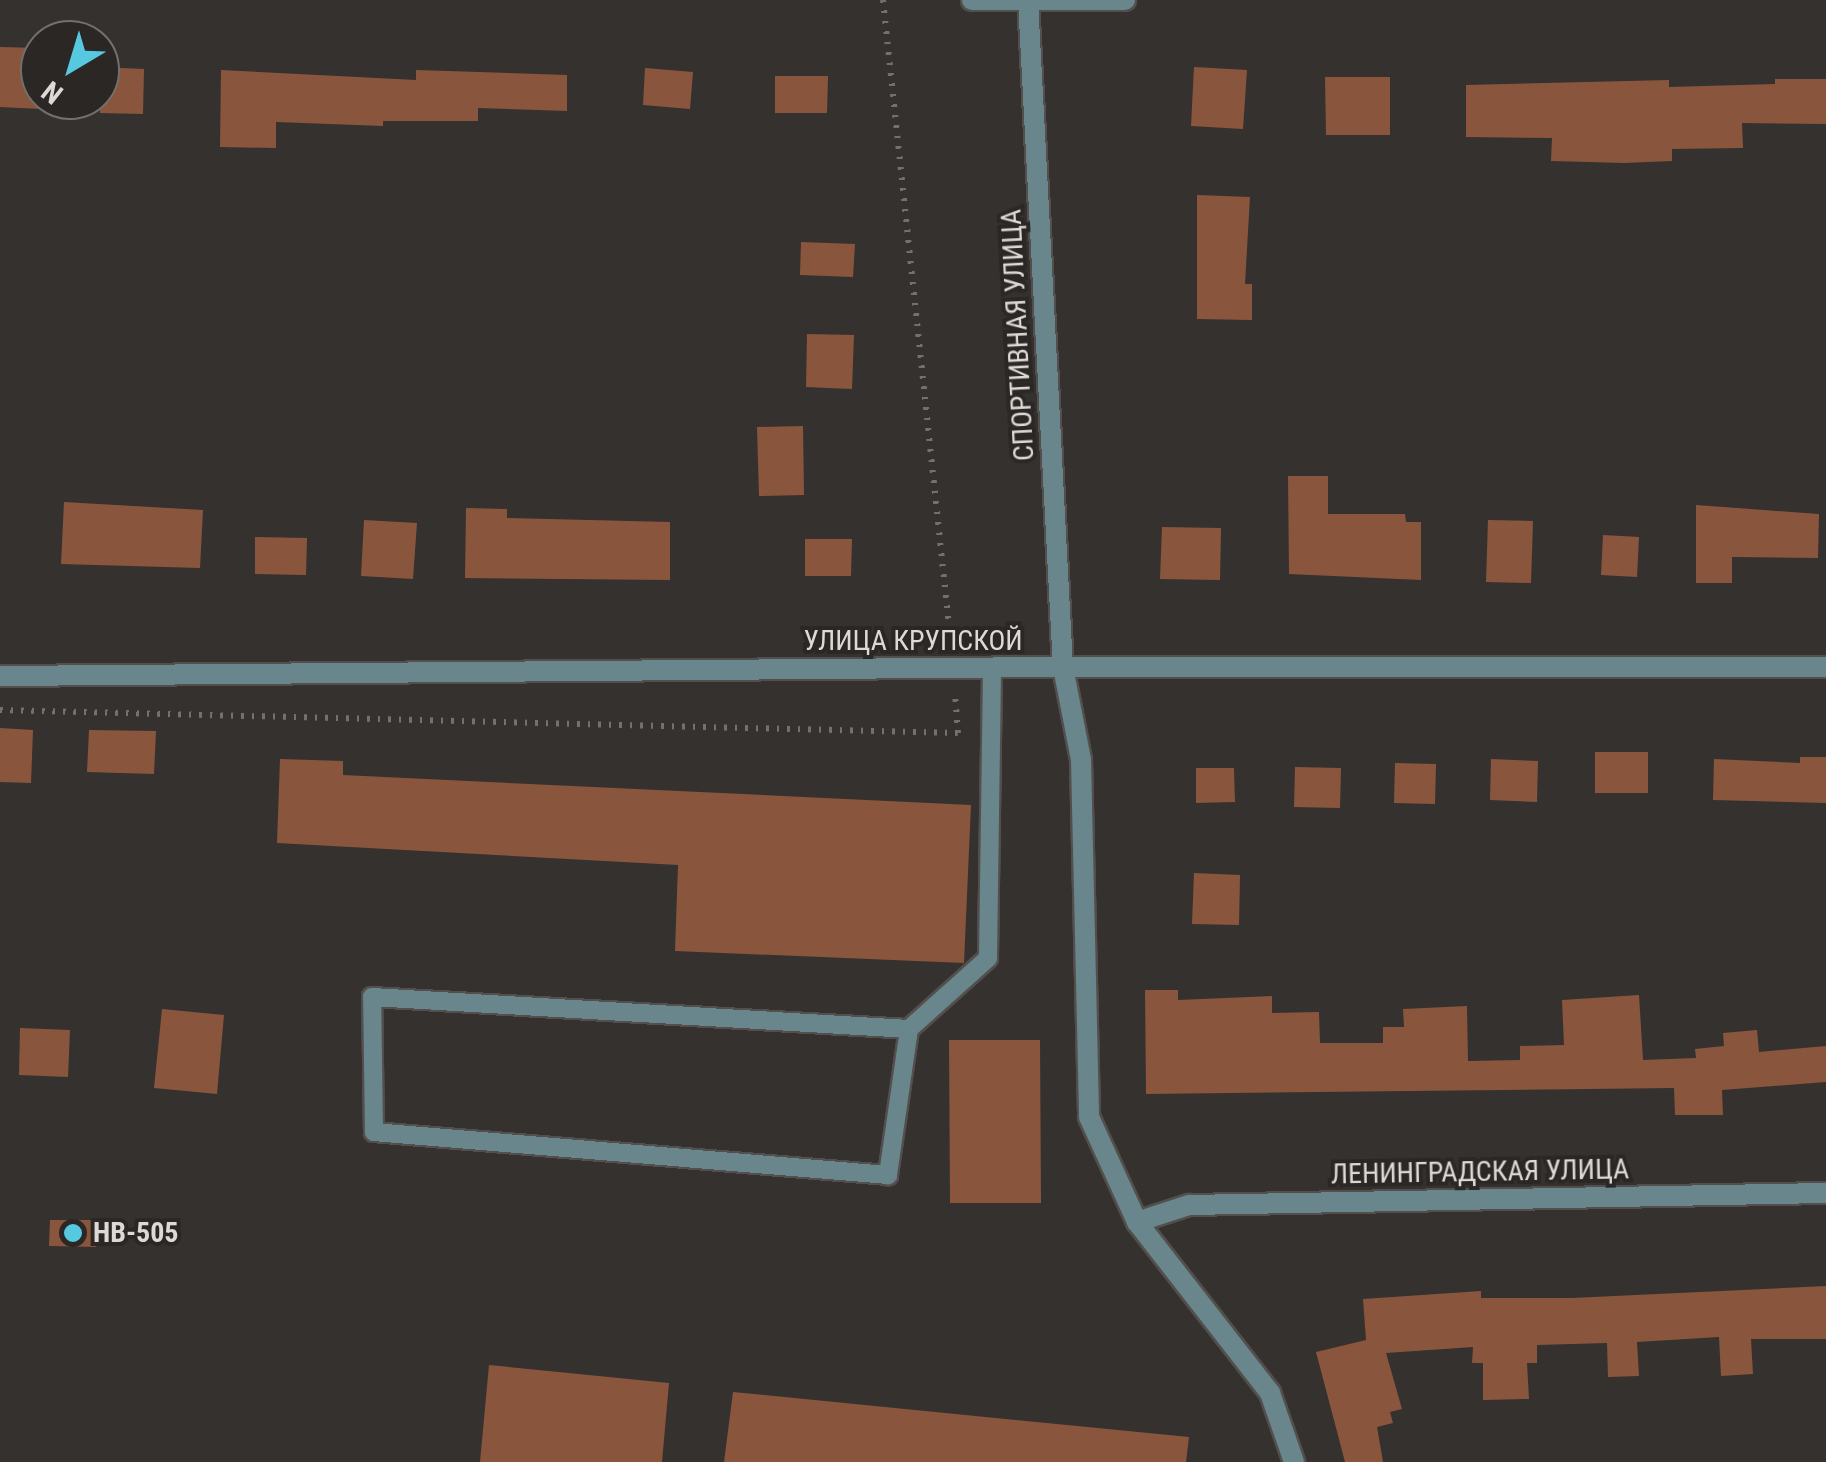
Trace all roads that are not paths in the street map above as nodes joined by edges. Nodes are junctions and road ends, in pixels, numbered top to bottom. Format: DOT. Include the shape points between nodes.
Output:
graph roads {
  1 [pos="972,0"];
  2 [pos="1028,0"];
  3 [pos="1125,0"];
  4 [pos="1064,667"];
  5 [pos="1826,667"];
  6 [pos="992,668"];
  7 [pos="0,676"];
  8 [pos="909,1029"];
  9 [pos="1826,1194"];
  10 [pos="1136,1222"];
  11 [pos="1294,1462"];
  1 -- 2 [label="street"];
  2 -- 3 [label="street"];
  2 -- 4 [label="street, СПОРТИВНАЯ УЛИЦА"];
  4 -- 5 [label="street, УЛИЦА КРУПСКОЙ"];
  4 -- 6 [label="street, УЛИЦА КРУПСКОЙ"];
  4 -- 10 [label="street, СПОРТИВНАЯ УЛИЦА" via="1081,760 1089,1116"];
  6 -- 7 [label="street, УЛИЦА КРУПСКОЙ"];
  6 -- 8 [label="lane" via="988,958"];
  8 -- 8 [label="lane" via="372,997 374,1132 888,1175"];
  9 -- 10 [label="street, ЛЕНИНГРАДСКАЯ УЛИЦА" via="1189,1205"];
  10 -- 11 [label="street, СПОРТИВНАЯ УЛИЦА" via="1270,1393"];
}
